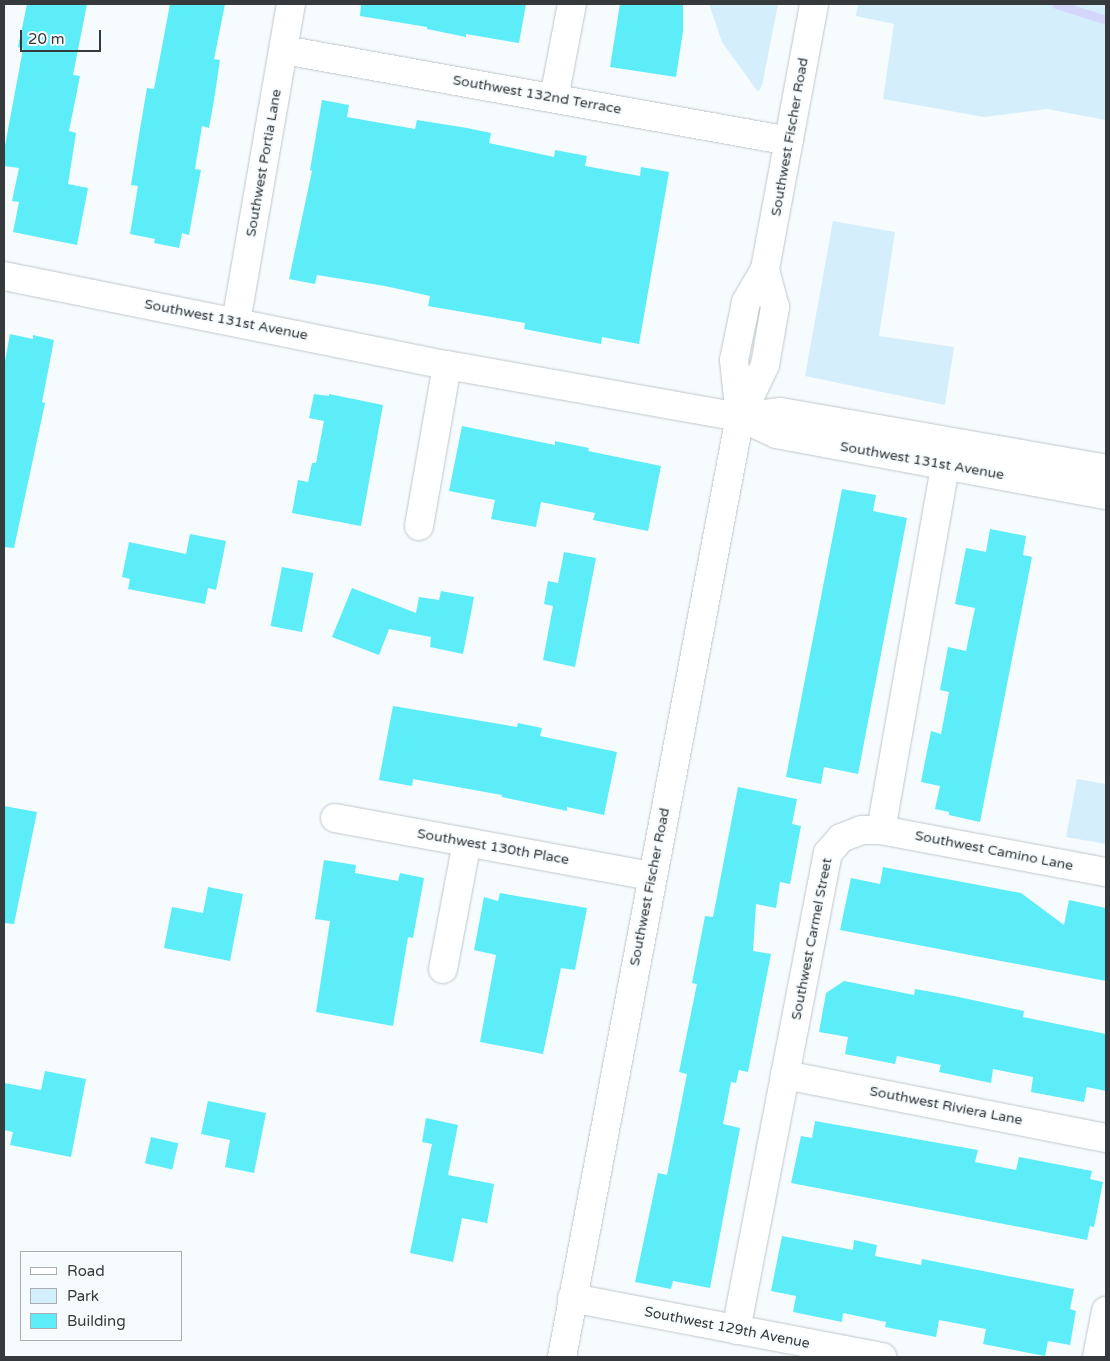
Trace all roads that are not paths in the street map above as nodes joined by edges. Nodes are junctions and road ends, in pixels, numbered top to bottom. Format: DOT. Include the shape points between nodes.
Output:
graph roads {
  1 [pos="291,4"];
  2 [pos="572,4"];
  3 [pos="814,4"];
  4 [pos="284,50"];
  5 [pos="554,98"];
  6 [pos="789,141"];
  7 [pos="4,276"];
  8 [pos="236,322"];
  9 [pos="447,365"];
  10 [pos="740,417"];
  11 [pos="945,467"];
  12 [pos="1106,469"];
  13 [pos="1106,495"];
  14 [pos="419,526"];
  15 [pos="335,818"];
  16 [pos="881,830"];
  17 [pos="467,842"];
  18 [pos="1106,872"];
  19 [pos="651,876"];
  20 [pos="443,969"];
  21 [pos="785,1075"];
  22 [pos="1106,1138"];
  23 [pos="572,1298"];
  24 [pos="1106,1310"];
  25 [pos="736,1330"];
  26 [pos="562,1357"];
  27 [pos="882,1357"];
  28 [pos="1098,1357"];
  1 -- 4 [label="street, Southwest Portia Lane"];
  2 -- 5 [label="street"];
  3 -- 6 [label="street, Southwest Fischer Road"];
  4 -- 5 [label="street, Southwest 132nd Terrace"];
  4 -- 8 [label="street, Southwest Portia Lane"];
  5 -- 6 [label="street, Southwest 132nd Terrace"];
  6 -- 10 [label="street, Southwest Fischer Road" via="765,270 775,307 765,365"];
  7 -- 8 [label="street, Southwest 131st Avenue"];
  8 -- 9 [label="street, Southwest 131st Avenue"];
  9 -- 10 [label="street, Southwest 131st Avenue"];
  9 -- 14 [label="street"];
  10 -- 11 [label="street, Southwest 131st Avenue" via="776,434"];
  10 -- 12 [label="street, Southwest 131st Avenue" via="781,412"];
  10 -- 19 [label="street, Southwest Fischer Road"];
  11 -- 13 [label="street, Southwest 131st Avenue"];
  11 -- 16 [label="street"];
  15 -- 17 [label="street, Southwest 130th Place"];
  16 -- 18 [label="street, Southwest Camino Lane"];
  16 -- 21 [label="street, Southwest Carmel Street" via="862,830 841,838 828,853"];
  17 -- 19 [label="street, Southwest 130th Place"];
  17 -- 20 [label="street"];
  19 -- 23 [label="street, Southwest Fischer Road"];
  21 -- 22 [label="street, Southwest Riviera Lane"];
  21 -- 25 [label="street, Southwest Carmel Street"];
  23 -- 25 [label="street, Southwest 129th Avenue"];
  23 -- 26 [label="street, Southwest Fischer Road"];
  24 -- 28 [label="street"];
  25 -- 27 [label="street, Southwest 129th Avenue"];
}
